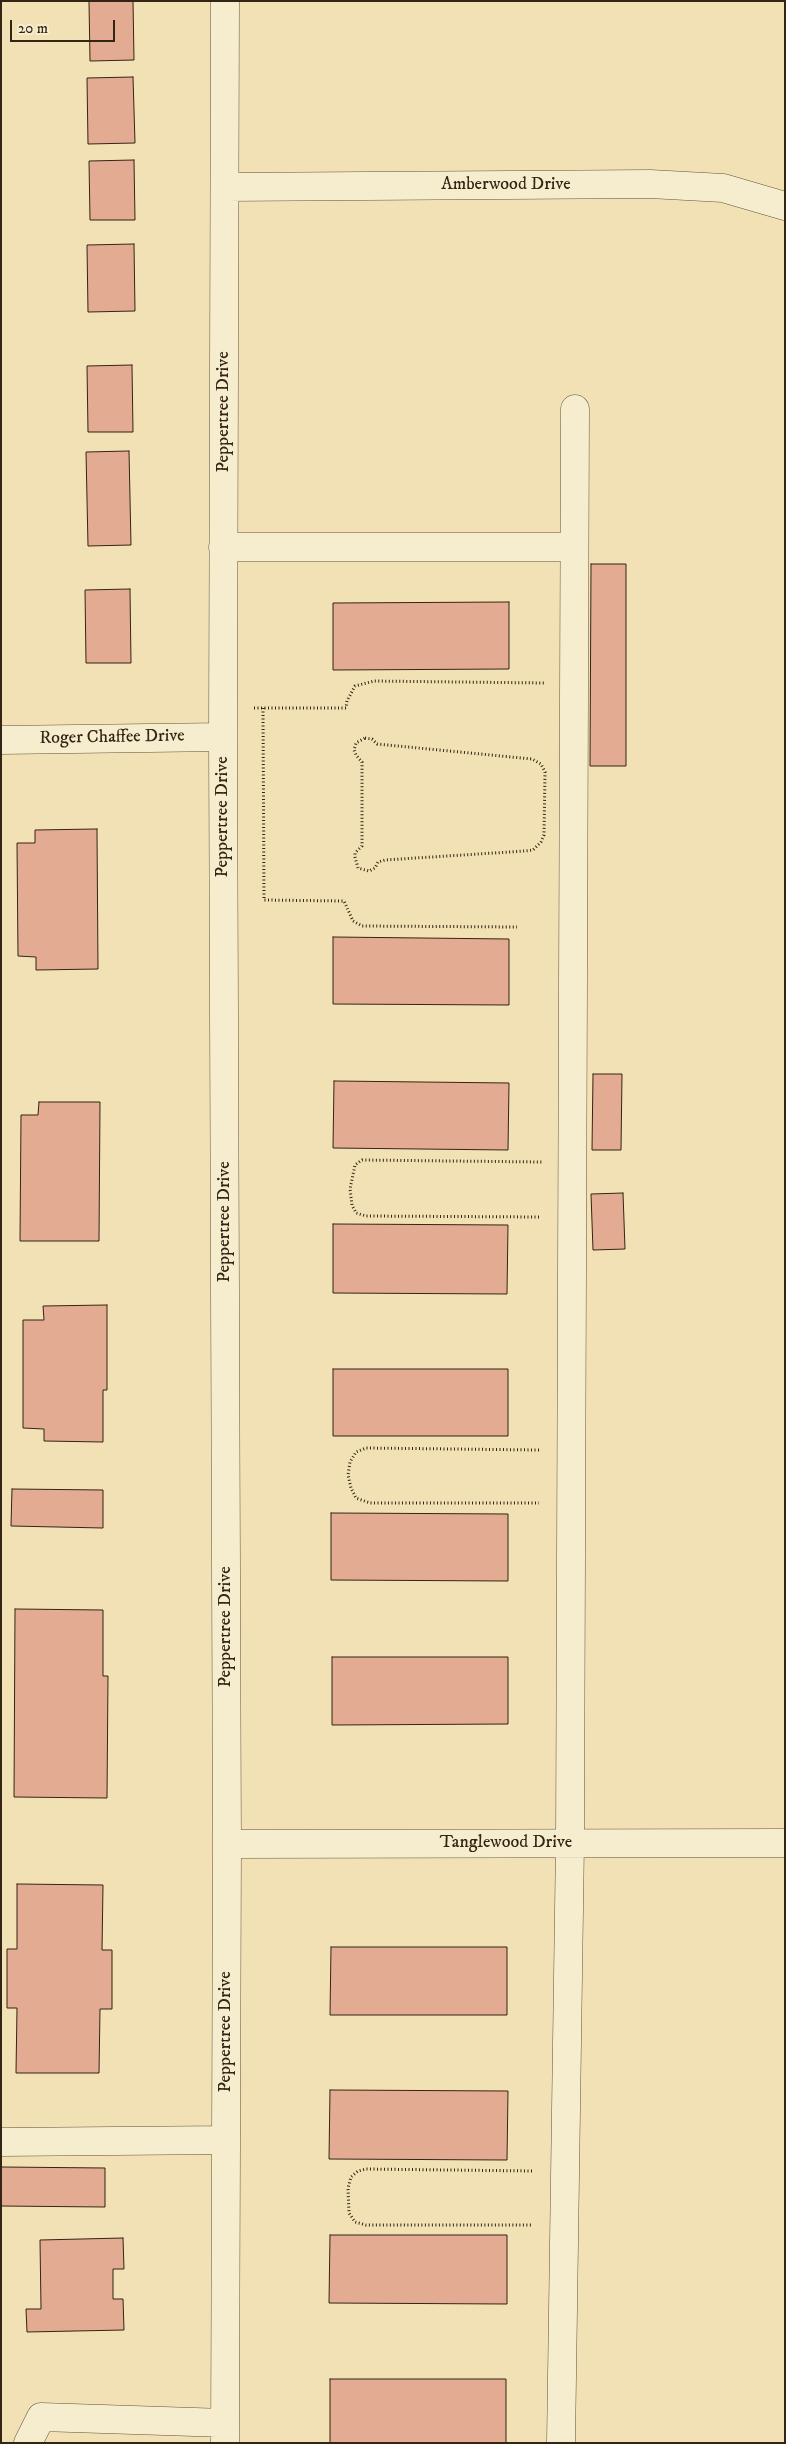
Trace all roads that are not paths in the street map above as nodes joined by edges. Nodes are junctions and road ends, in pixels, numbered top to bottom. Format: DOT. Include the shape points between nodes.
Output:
graph roads {
  1 [pos="225,1"];
  2 [pos="225,187"];
  3 [pos="785,206"];
  4 [pos="575,409"];
  5 [pos="223,547"];
  6 [pos="574,547"];
  7 [pos="223,737"];
  8 [pos="1,740"];
  9 [pos="570,1843"];
  10 [pos="227,1844"];
  11 [pos="785,1844"];
  12 [pos="226,2140"];
  13 [pos="1,2142"];
  14 [pos="225,2433"];
  15 [pos="28,2443"];
  16 [pos="561,2443"];
  1 -- 2 [label="street, Peppertree Drive"];
  2 -- 3 [label="street, Amberwood Drive" via="650,184 723,188"];
  2 -- 5 [label="street, Peppertree Drive"];
  4 -- 6 [label="street"];
  5 -- 6 [label="street"];
  5 -- 7 [label="street, Peppertree Drive"];
  6 -- 9 [label="street"];
  7 -- 8 [label="street, Roger Chaffee Drive"];
  7 -- 10 [label="street, Peppertree Drive"];
  9 -- 10 [label="street, Tanglewood Drive"];
  9 -- 11 [label="street, Tanglewood Drive"];
  9 -- 16 [label="street"];
  10 -- 12 [label="street, Peppertree Drive"];
  12 -- 13 [label="street"];
  12 -- 14 [label="street, Peppertree Drive"];
  14 -- 15 [label="street" via="41,2417"];
}
